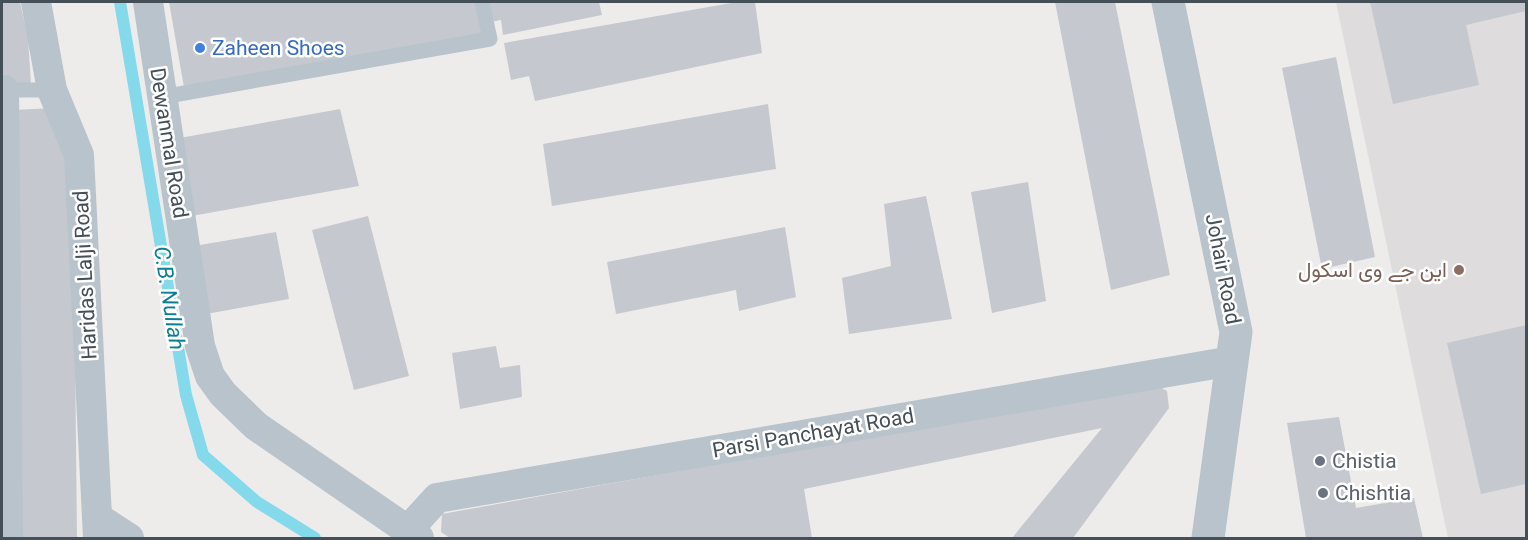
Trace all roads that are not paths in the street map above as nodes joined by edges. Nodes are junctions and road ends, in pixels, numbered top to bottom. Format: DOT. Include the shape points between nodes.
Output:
graph roads {
  1 [pos="36,2"];
  2 [pos="148,2"];
  3 [pos="482,2"];
  4 [pos="1168,2"];
  5 [pos="3,90"];
  6 [pos="52,90"];
  7 [pos="162,97"];
  8 [pos="1233,361"];
  9 [pos="98,528"];
  10 [pos="413,535"];
  11 [pos="8,538"];
  12 [pos="129,538"];
  13 [pos="1209,538"];
  1 -- 6 [label="street, Haridas Lalji Road"];
  2 -- 7 [label="street, Dewanmal Road"];
  3 -- 7 [label="lane" via="490,39"];
  4 -- 8 [label="street, Johair Road" via="1236,332"];
  5 -- 6 [label="lane"];
  5 -- 11 [label="street"];
  6 -- 9 [label="street, Haridas Lalji Road" via="79,155"];
  7 -- 10 [label="street, Dewanmal Road" via="200,346 210,376 240,412 270,438"];
  8 -- 10 [label="street, Parsi Panchayat Road" via="437,498"];
  8 -- 13 [label="street, Johair Road"];
  9 -- 12 [label="street, Haridas Lalji Road"];
}
